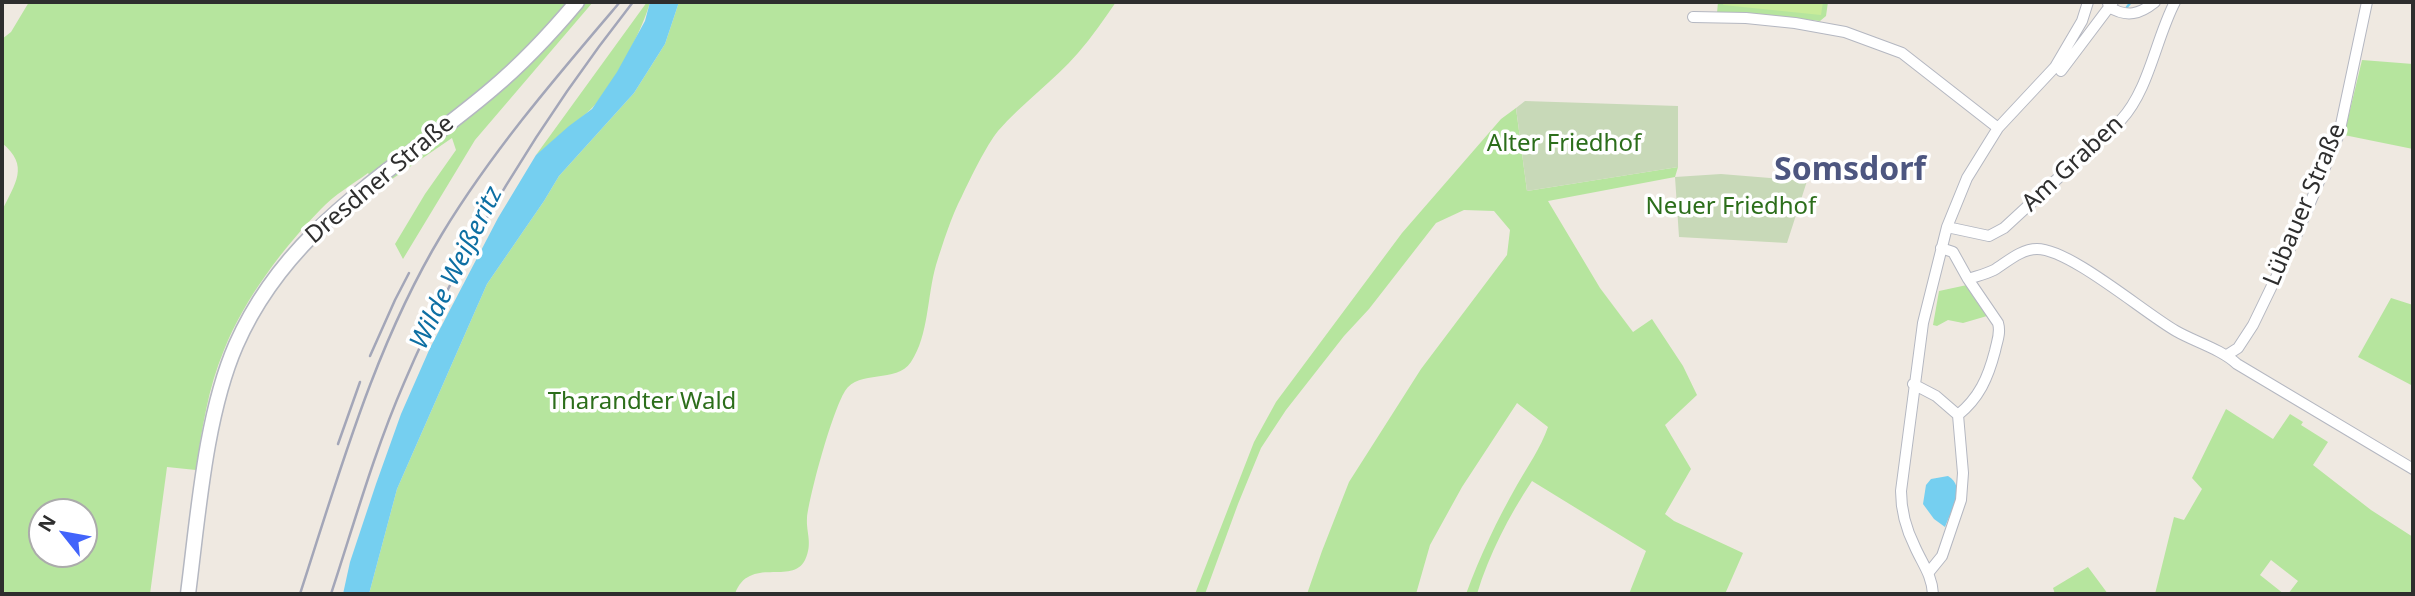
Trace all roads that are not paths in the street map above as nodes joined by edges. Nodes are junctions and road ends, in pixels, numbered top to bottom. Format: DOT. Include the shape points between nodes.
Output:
graph roads {
  1 [pos="577,2"];
  2 [pos="2088,2"];
  3 [pos="2155,2"];
  4 [pos="2175,2"];
  5 [pos="2367,2"];
  6 [pos="2110,3"];
  7 [pos="1693,17"];
  8 [pos="2061,71"];
  9 [pos="1998,128"];
  10 [pos="1947,227"];
  11 [pos="1941,248"];
  12 [pos="1968,279"];
  13 [pos="2227,355"];
  14 [pos="1913,384"];
  15 [pos="1958,415"];
  16 [pos="2413,469"];
  17 [pos="1928,572"];
  18 [pos="188,594"];
  19 [pos="1933,594"];
  1 -- 18 [label="main road, Dresdner Straße" via="492,89 323,223 265,293 236,346 220,391"];
  2 -- 9 [label="street" via="2055,67"];
  3 -- 6 [label="street" via="2134,14 2117,12"];
  4 -- 10 [label="street, Am Graben" via="2149,69 2121,120 2004,228 1989,236"];
  5 -- 13 [label="street, Lübauer Straße" via="2339,134 2253,325 2238,348"];
  6 -- 8 [label="street"];
  7 -- 9 [label="street" via="1783,22 1845,32 1902,53"];
  9 -- 10 [label="street" via="1967,178"];
  10 -- 11 [label="street"];
  11 -- 12 [label="street" via="1953,251"];
  11 -- 14 [label="street"];
  12 -- 13 [label="street" via="2028,250 2046,250 2067,258 2171,328"];
  12 -- 15 [label="street" via="2000,331 1984,386"];
  13 -- 16 [label="street"];
  14 -- 15 [label="street"];
  14 -- 17 [label="street" via="1901,507"];
  15 -- 17 [label="street" via="1961,500 1942,556"];
  17 -- 19 [label="street"];
}
